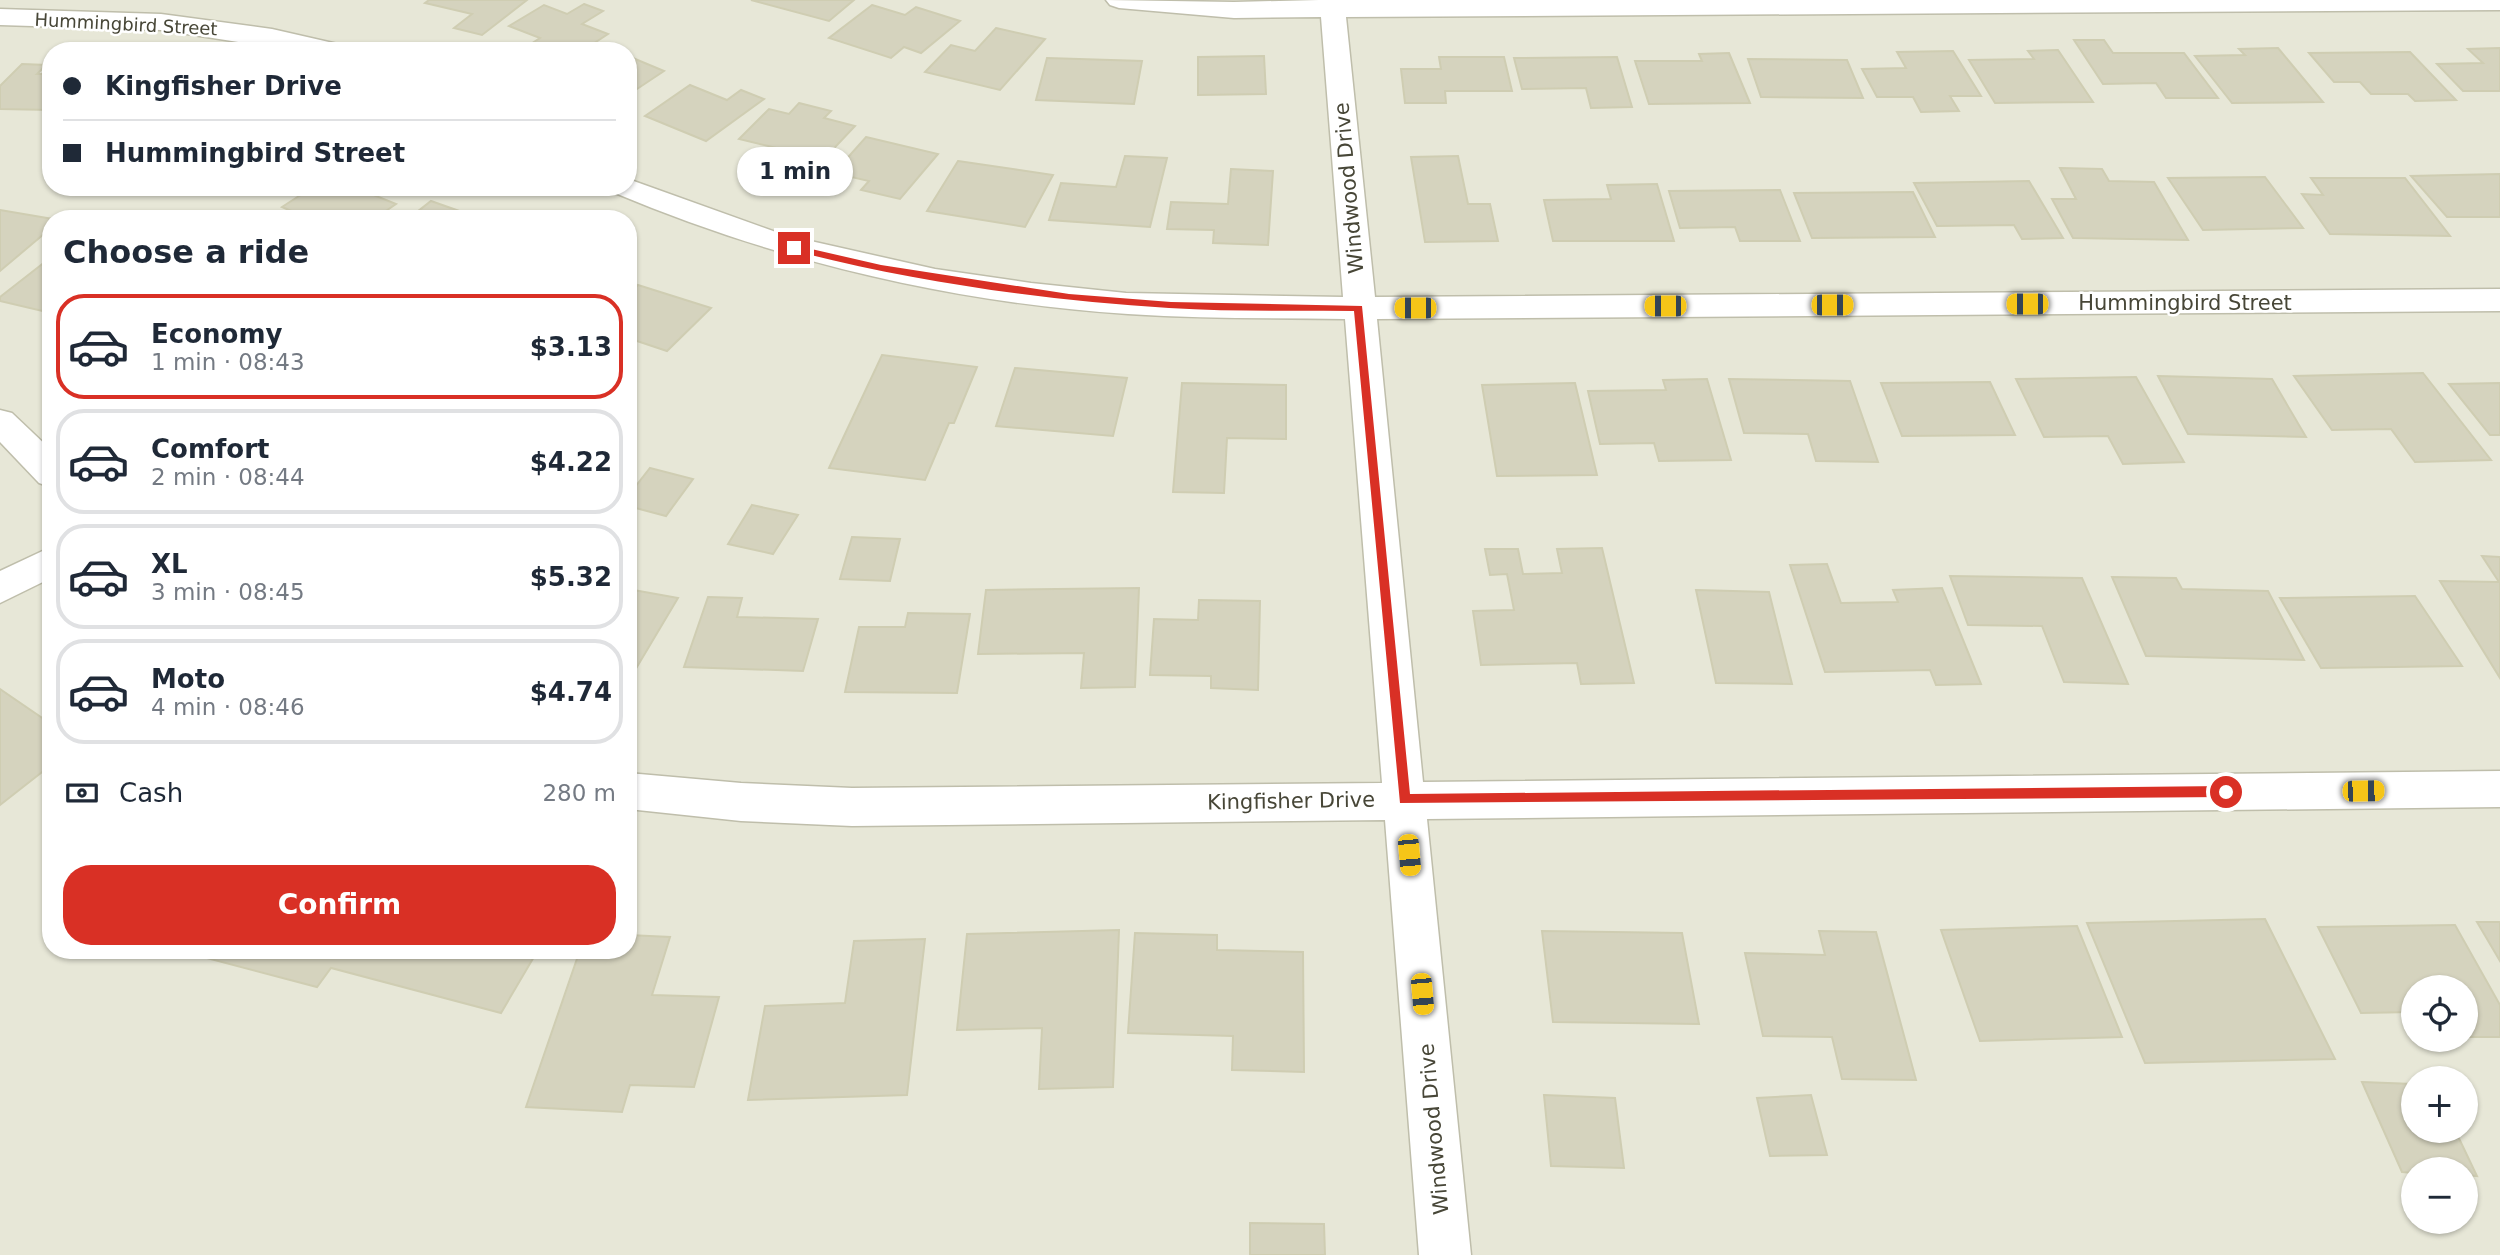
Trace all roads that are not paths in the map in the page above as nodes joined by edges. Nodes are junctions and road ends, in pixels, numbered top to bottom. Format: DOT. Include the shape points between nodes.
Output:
graph roads {
  1 [pos="1119,0"];
  2 [pos="2500,2"];
  3 [pos="1333,5"];
  4 [pos="0,17"];
  5 [pos="294,42"];
  6 [pos="637,192"];
  7 [pos="2500,300"];
  8 [pos="1359,308"];
  9 [pos="0,422"];
  10 [pos="42,463"];
  11 [pos="42,566"];
  12 [pos="0,588"];
  13 [pos="2500,789"];
  14 [pos="637,792"];
  15 [pos="1404,800"];
  16 [pos="1446,1255"];
  1 -- 3 [label="street" via="1234,10"];
  2 -- 3 [label="street"];
  3 -- 8 [label="street, Windwood Drive"];
  4 -- 5 [label="street, Hummingbird Street" via="161,22"];
  6 -- 8 [label="street, Hummingbird Street" via="794,248 981,286 1171,306"];
  7 -- 8 [label="street, Hummingbird Street"];
  8 -- 15 [label="street, Windwood Drive"];
  9 -- 10 [label="street"];
  11 -- 12 [label="street"];
  13 -- 15 [label="street, Kingfisher Drive"];
  14 -- 15 [label="street, Kingfisher Drive" via="852,807"];
  15 -- 16 [label="street, Windwood Drive"];
}
